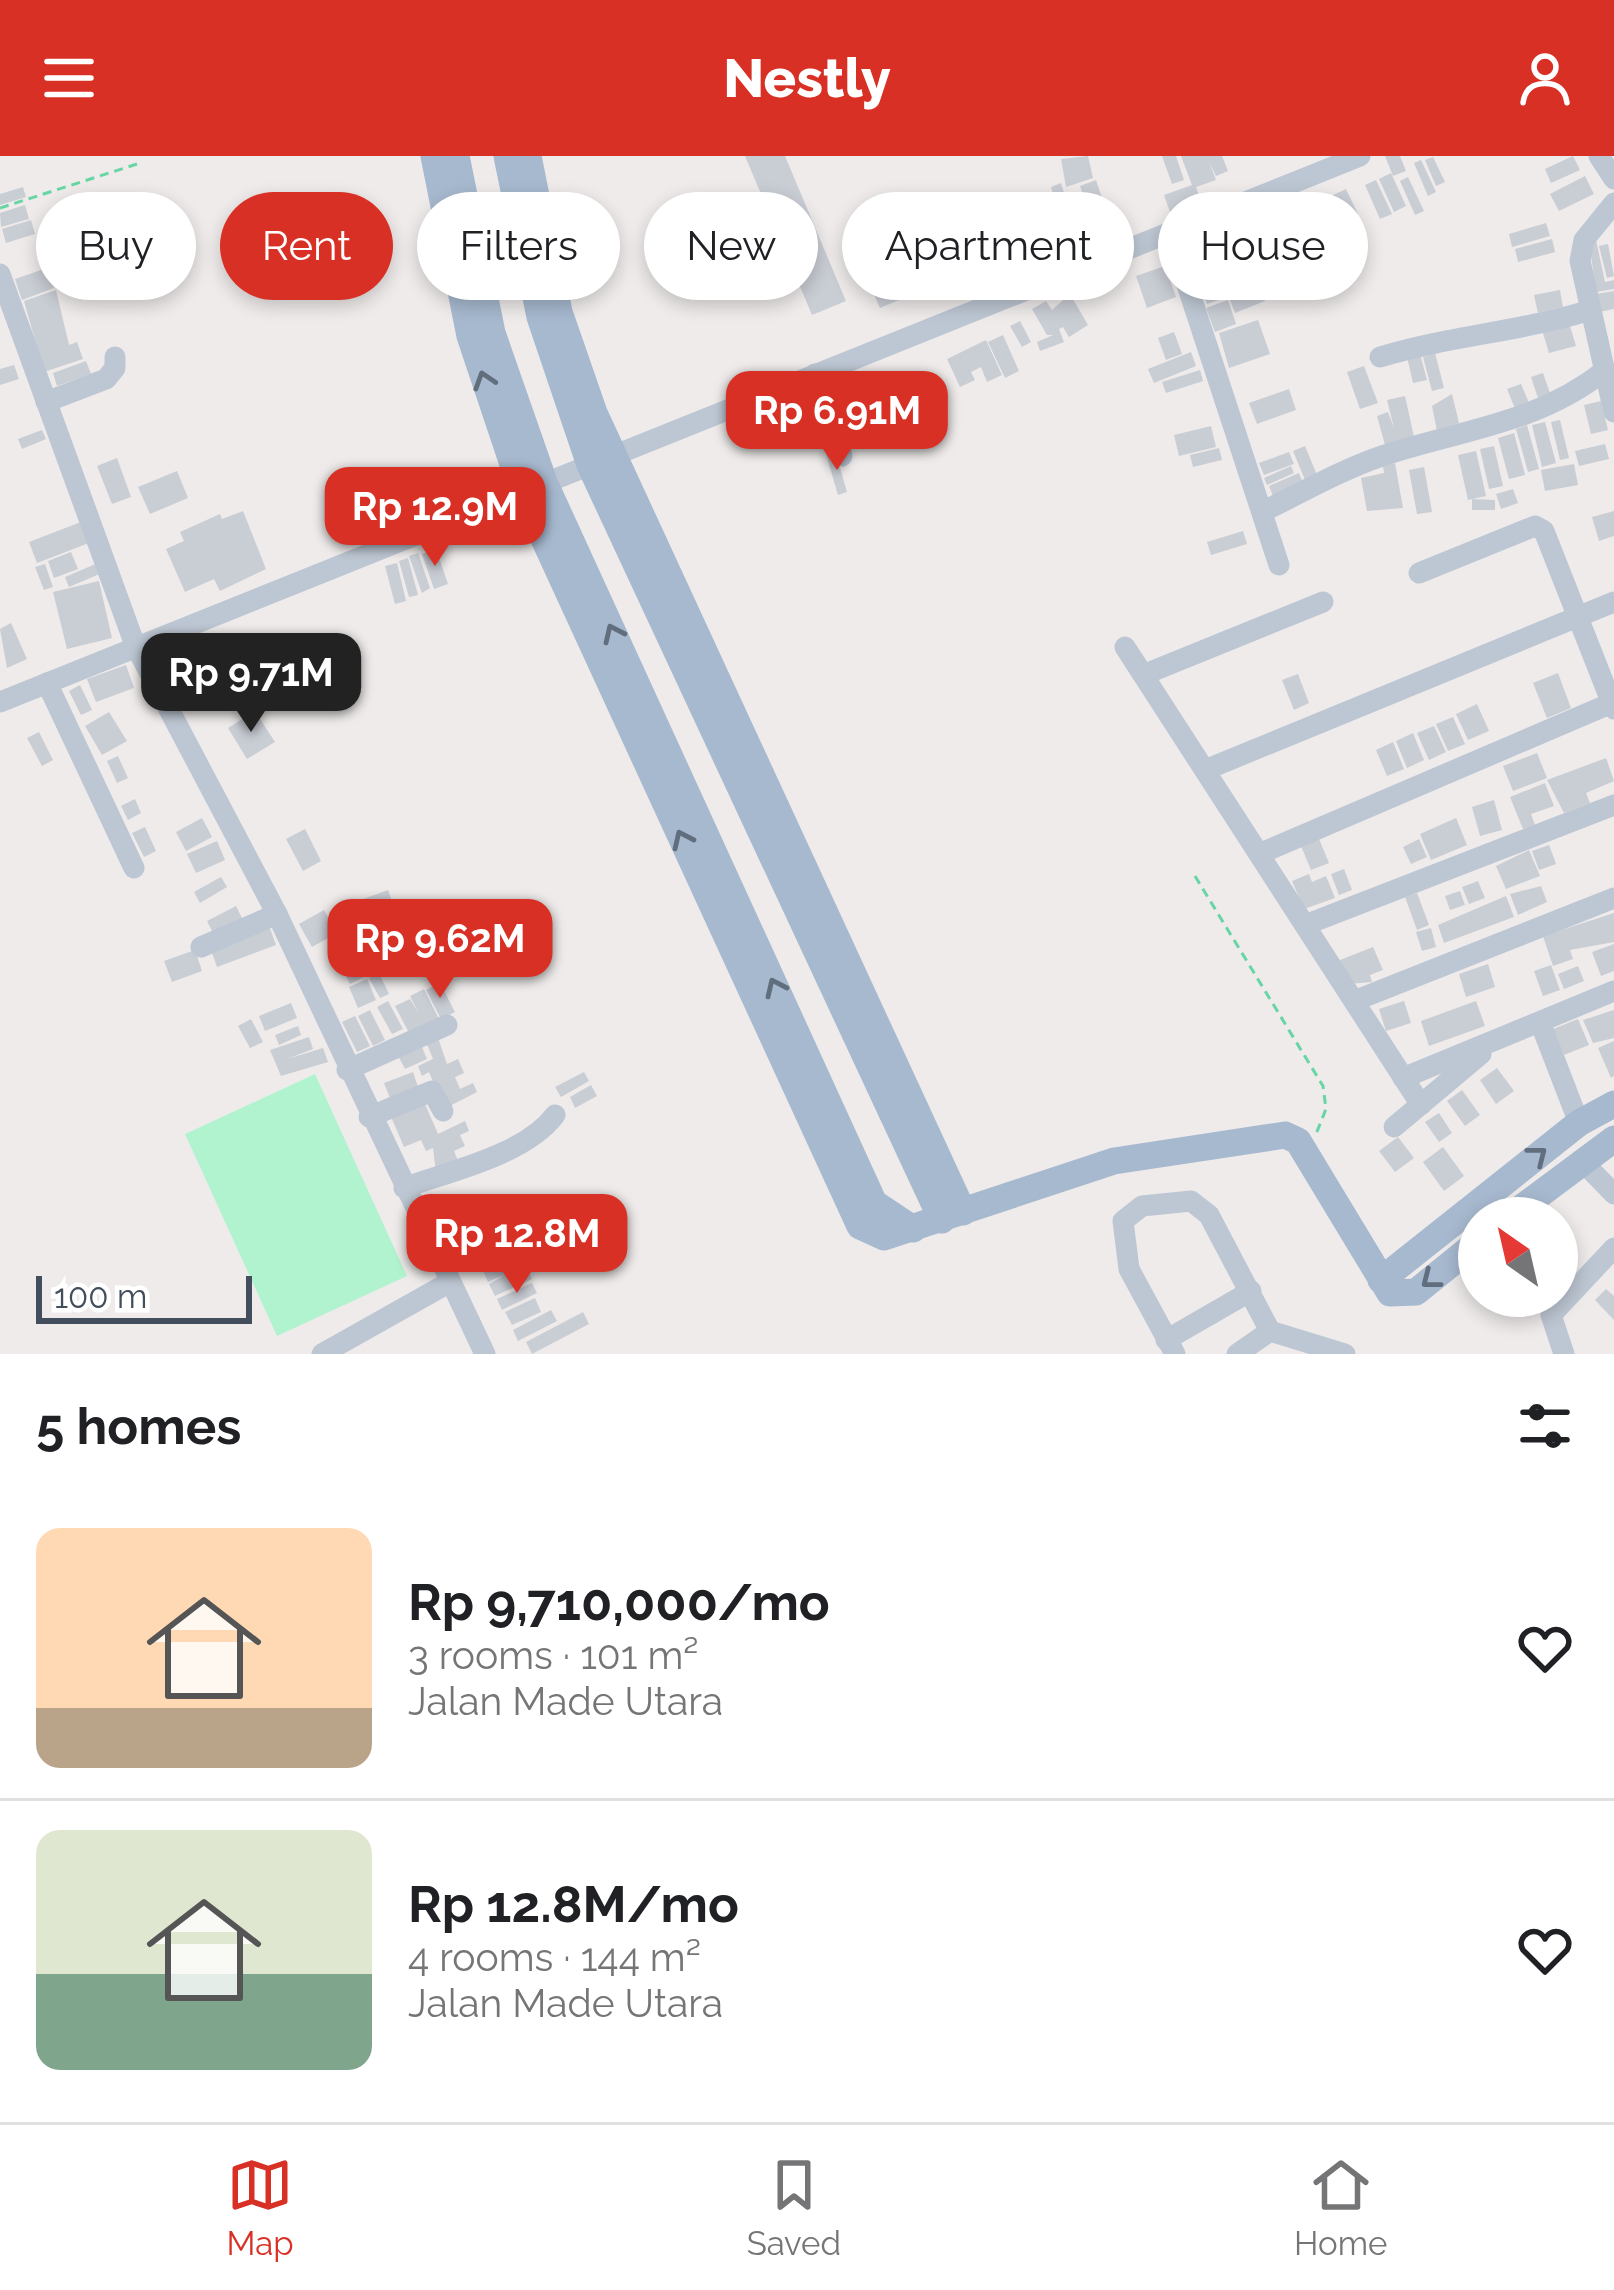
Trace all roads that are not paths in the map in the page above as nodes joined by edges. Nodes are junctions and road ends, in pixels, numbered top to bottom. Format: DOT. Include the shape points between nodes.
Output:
graph roads {
  1 [pos="434,156"];
  2 [pos="456,156"];
  3 [pos="507,156"];
  4 [pos="528,156"];
  5 [pos="1360,156"];
  6 [pos="1598,156"];
  7 [pos="1302,166"];
  8 [pos="1614,178"];
  9 [pos="1251,192"];
  10 [pos="1614,203"];
  11 [pos="1158,238"];
  12 [pos="0,274"];
  13 [pos="1193,300"];
  14 [pos="1587,311"];
  15 [pos="1380,357"];
  16 [pos="115,358"];
  17 [pos="1604,370"];
  18 [pos="815,374"];
  19 [pos="46,402"];
  20 [pos="1614,412"];
  21 [pos="584,417"];
  22 [pos="518,444"];
  23 [pos="842,456"];
  24 [pos="601,460"];
  25 [pos="533,486"];
  26 [pos="1264,511"];
  27 [pos="1279,566"];
  28 [pos="1419,573"];
  29 [pos="1323,602"];
  30 [pos="1614,602"];
  31 [pos="1579,616"];
  32 [pos="135,645"];
  33 [pos="1125,647"];
  34 [pos="1143,675"];
  35 [pos="47,682"];
  36 [pos="0,702"];
  37 [pos="1613,705"];
  38 [pos="1205,770"];
  39 [pos="1614,805"];
  40 [pos="1258,854"];
  41 [pos="134,868"];
  42 [pos="1614,898"];
  43 [pos="277,914"];
  44 [pos="1305,925"];
  45 [pos="201,947"];
  46 [pos="1614,991"];
  47 [pos="1354,1001"];
  48 [pos="1540,1022"];
  49 [pos="447,1025"];
  50 [pos="1499,1039"];
  51 [pos="346,1070"];
  52 [pos="1403,1078"];
  53 [pos="1614,1104"];
  54 [pos="1421,1105"];
  55 [pos="443,1111"];
  56 [pos="556,1115"];
  57 [pos="369,1117"];
  58 [pos="1580,1123"];
  59 [pos="1394,1127"];
  60 [pos="1614,1139"];
  61 [pos="1581,1160"];
  62 [pos="404,1188"];
  63 [pos="1614,1194"];
  64 [pos="1534,1197"];
  65 [pos="952,1216"];
  66 [pos="913,1229"];
  67 [pos="1614,1248"];
  68 [pos="1458,1257"];
  69 [pos="1381,1280"];
  70 [pos="450,1282"];
  71 [pos="1251,1291"];
  72 [pos="1270,1331"];
  73 [pos="1171,1347"];
  74 [pos="322,1354"];
  75 [pos="484,1354"];
  76 [pos="1237,1354"];
  77 [pos="1345,1354"];
  78 [pos="1564,1354"];
  22 -- 1 [label="main road, one-way" via="451,263"];
  2 -- 22 [label="main road"];
  3 -- 21 [label="main road" via="524,254"];
  4 -- 21 [label="main road"];
  5 -- 7 [label="street"];
  6 -- 8 [label="street"];
  7 -- 9 [label="street"];
  10 -- 14 [label="street" via="1582,247"];
  11 -- 18 [label="street"];
  12 -- 19 [label="street"];
  13 -- 26 [label="street"];
  14 -- 15 [label="street"];
  14 -- 17 [label="street"];
  16 -- 19 [label="street" via="106,379"];
  17 -- 20 [label="street"];
  17 -- 26 [label="street" via="1542,409 1377,458"];
  18 -- 23 [label="street"];
  18 -- 24 [label="street"];
  19 -- 32 [label="street"];
  21 -- 22 [label="main road"];
  21 -- 24 [label="main road"];
  22 -- 25 [label="main road"];
  24 -- 25 [label="street"];
  24 -- 65 [label="main road"];
  25 -- 32 [label="street"];
  66 -- 25 [label="main road, one-way" via="874,1203"];
  66 -- 25 [label="main road, one-way" via="884,1237 860,1226"];
  26 -- 27 [label="street"];
  28 -- 31 [label="street" via="1535,526"];
  29 -- 34 [label="street"];
  30 -- 31 [label="street"];
  31 -- 37 [label="street"];
  31 -- 38 [label="street"];
  32 -- 35 [label="street"];
  32 -- 43 [label="street"];
  33 -- 34 [label="street"];
  34 -- 38 [label="street"];
  35 -- 36 [label="street"];
  35 -- 41 [label="street"];
  37 -- 40 [label="street"];
  38 -- 40 [label="street"];
  39 -- 44 [label="street"];
  40 -- 44 [label="street"];
  42 -- 47 [label="street"];
  43 -- 45 [label="street"];
  43 -- 51 [label="street"];
  44 -- 47 [label="street"];
  46 -- 48 [label="street"];
  47 -- 52 [label="street"];
  48 -- 50 [label="street"];
  48 -- 58 [label="street"];
  49 -- 51 [label="street"];
  50 -- 52 [label="street"];
  50 -- 54 [label="street"];
  51 -- 57 [label="street"];
  52 -- 54 [label="street"];
  53 -- 58 [label="main road"];
  54 -- 59 [label="street"];
  55 -- 57 [label="street" via="432,1091"];
  56 -- 62 [label="street" via="500,1151"];
  57 -- 62 [label="street"];
  69 -- 58 [label="main road, one-way"];
  60 -- 61 [label="main road"];
  61 -- 63 [label="street"];
  61 -- 64 [label="main road"];
  62 -- 70 [label="street"];
  65 -- 66 [label="main road"];
  65 -- 69 [label="main road" via="1114,1161 1285,1135 1298,1141"];
  67 -- 78 [label="street" via="1555,1308 1551,1322"];
  68 -- 69 [label="main road, one-way" via="1406,1296 1390,1293"];
  70 -- 74 [label="street"];
  70 -- 75 [label="street"];
  71 -- 72 [label="street"];
  71 -- 73 [label="street"];
  71 -- 73 [label="street" via="1201,1207 1191,1201 1131,1209 1123,1221 1129,1269"];
  72 -- 76 [label="street"];
  72 -- 77 [label="street"];
}
